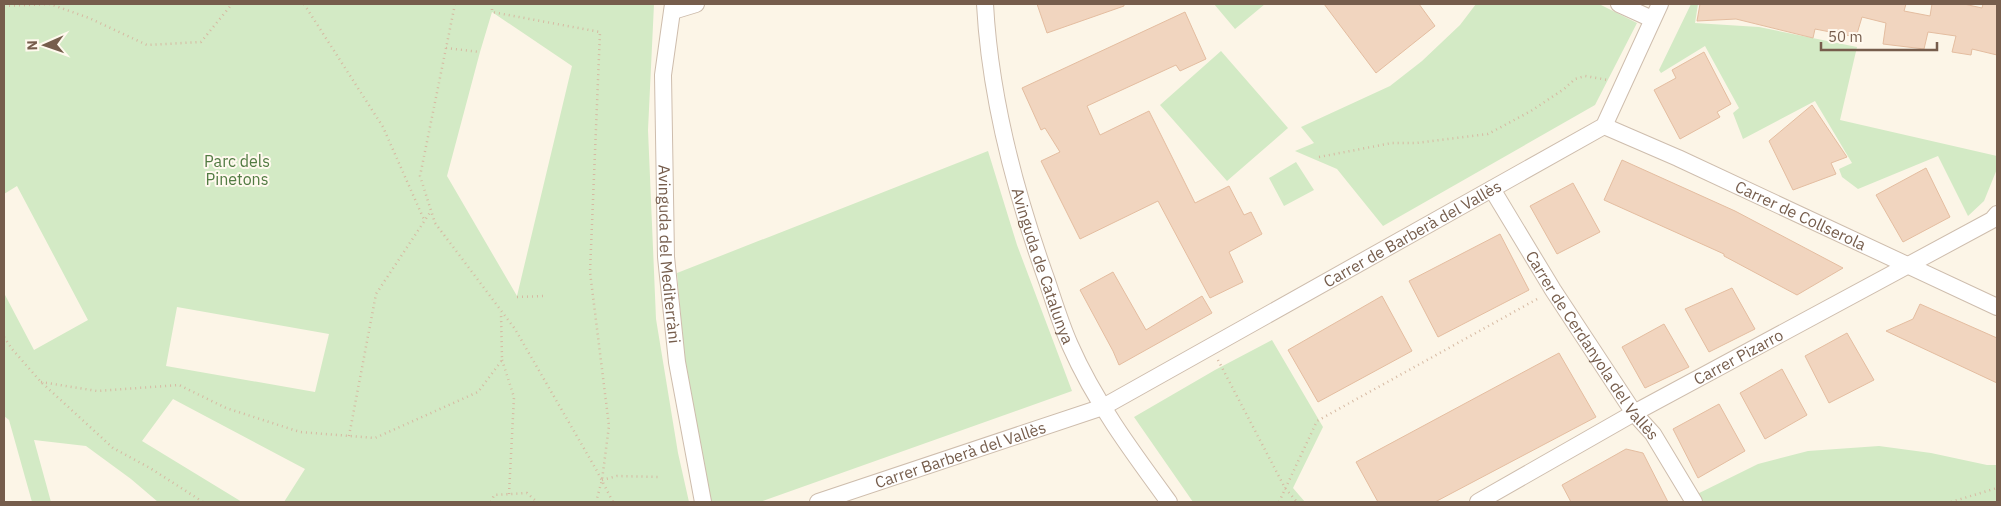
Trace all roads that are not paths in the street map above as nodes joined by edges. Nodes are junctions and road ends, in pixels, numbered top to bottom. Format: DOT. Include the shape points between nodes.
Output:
graph roads {
  1 [pos="696,4"];
  2 [pos="985,4"];
  3 [pos="1619,4"];
  4 [pos="1660,4"];
  5 [pos="673,7"];
  6 [pos="1652,19"];
  7 [pos="1604,126"];
  8 [pos="1492,189"];
  9 [pos="1997,214"];
  10 [pos="1907,264"];
  11 [pos="1997,306"];
  12 [pos="1102,407"];
  13 [pos="1634,413"];
  14 [pos="703,502"];
  15 [pos="818,502"];
  16 [pos="1169,502"];
  17 [pos="1478,502"];
  18 [pos="1694,502"];
  1 -- 5 [label="street"];
  2 -- 12 [label="street, Avinguda de Catalunya" via="986,30 1004,137 1032,238 1070,345"];
  3 -- 6 [label="street"];
  4 -- 6 [label="street"];
  5 -- 14 [label="street, Avinguda del Mediterràni" via="663,75 666,257 677,362"];
  6 -- 7 [label="street"];
  7 -- 8 [label="street, Carrer de Barberà del Vallès"];
  7 -- 10 [label="street, Carrer de Collserola"];
  8 -- 12 [label="street, Carrer de Barberà del Vallès"];
  8 -- 13 [label="street, Carrer de Cerdanyola del Vallès" via="1553,290"];
  9 -- 10 [label="street, Carrer Pizarro" via="1992,220"];
  10 -- 11 [label="street, Carrer de Collserola"];
  10 -- 13 [label="street, Carrer Pizarro"];
  12 -- 15 [label="street, Carrer Barberà del Vallès"];
  12 -- 16 [label="street, Avinguda de Catalunya"];
  13 -- 17 [label="street, Carrer Pizarro"];
  13 -- 18 [label="street, Carrer de Cerdanyola del Vallès" via="1653,434"];
}
